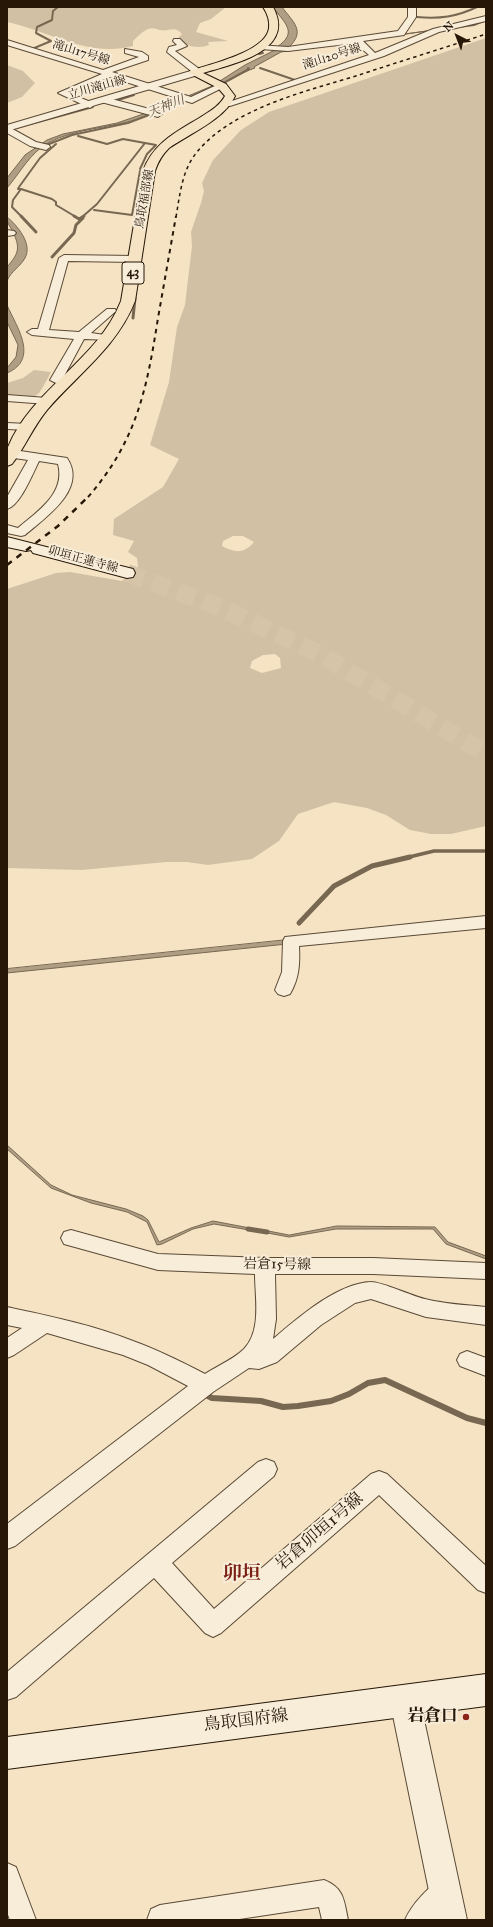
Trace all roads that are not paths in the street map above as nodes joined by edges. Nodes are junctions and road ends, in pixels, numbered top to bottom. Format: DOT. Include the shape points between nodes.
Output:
graph roads {
  1 [pos="268,7"];
  2 [pos="412,7"];
  3 [pos="486,18"];
  4 [pos="356,40"];
  5 [pos="7,42"];
  6 [pos="181,46"];
  7 [pos="260,47"];
  8 [pos="128,51"];
  9 [pos="374,56"];
  10 [pos="107,73"];
  11 [pos="194,73"];
  12 [pos="220,84"];
  13 [pos="148,87"];
  14 [pos="104,100"];
  15 [pos="90,104"];
  16 [pos="227,104"];
  17 [pos="158,114"];
  18 [pos="7,128"];
  19 [pos="42,146"];
  20 [pos="135,259"];
  21 [pos="111,311"];
  22 [pos="81,336"];
  23 [pos="108,338"];
  24 [pos="56,380"];
  25 [pos="7,398"];
  26 [pos="47,401"];
  27 [pos="7,426"];
  28 [pos="28,428"];
  29 [pos="9,456"];
  30 [pos="34,457"];
  31 [pos="7,505"];
  32 [pos="18,540"];
  33 [pos="126,572"];
  34 [pos="486,922"];
  35 [pos="284,990"];
  36 [pos="71,1238"];
  37 [pos="265,1266"];
  38 [pos="373,1266"];
  39 [pos="486,1271"];
  40 [pos="371,1290"];
  41 [pos="7,1316"];
  42 [pos="486,1316"];
  43 [pos="45,1324"];
  44 [pos="7,1349"];
  45 [pos="247,1359"];
  46 [pos="206,1385"];
  47 [pos="266,1470"];
  48 [pos="7,1538"];
  49 [pos="156,1563"];
  50 [pos="486,1582"];
  51 [pos="7,1688"];
  52 [pos="486,1690"];
  53 [pos="405,1701"];
  54 [pos="7,1753"];
  55 [pos="7,1876"];
  56 [pos="446,1890"];
  57 [pos="23,1920"];
  58 [pos="160,1920"];
  59 [pos="335,1920"];
  60 [pos="418,1920"];
  61 [pos="451,1920"];
  1 -- 7 [label="main road" via="274,20 274,32"];
  2 -- 4 [label="street" via="413,17 401,33"];
  3 -- 9 [label="street" via="428,33 400,48"];
  4 -- 7 [label="street, 滝山20号線" via="287,49"];
  4 -- 9 [label="street, 滝山20号線"];
  5 -- 10 [label="street, 滝山17号線"];
  6 -- 11 [label="street" via="172,49 171,52 195,70"];
  7 -- 11 [label="main road" via="235,59"];
  8 -- 10 [label="street" via="145,58"];
  9 -- 16 [label="street, 滝山20号線"];
  10 -- 13 [label="street, 滝山17号線"];
  10 -- 15 [label="street" via="62,93"];
  11 -- 12 [label="main road"];
  11 -- 13 [label="street, 立川滝山線"];
  12 -- 13 [label="street, 滝山17号線" via="192,100"];
  12 -- 16 [label="main road" via="230,96"];
  13 -- 14 [label="street, 立川滝山線"];
  14 -- 15 [label="street, 立川滝山線"];
  14 -- 17 [label="street"];
  15 -- 18 [label="street, 立川滝山線"];
  16 -- 20 [label="main road, 鳥取福部線 / 43" via="172,140 156,156 149,172"];
  18 -- 19 [label="street" via="19,138"];
  20 -- 22 [label="street" via="64,258 38,332"];
  20 -- 23 [label="main road, 鳥取福部線 / 43" via="126,307"];
  21 -- 22 [label="street"];
  22 -- 23 [label="street"];
  22 -- 24 [label="street"];
  23 -- 26 [label="main road, 鳥取福部線 / 43"];
  25 -- 26 [label="street"];
  26 -- 28 [label="main road, 鳥取福部線 / 43"];
  27 -- 28 [label="street"];
  28 -- 29 [label="main road, 鳥取福部線 / 43"];
  29 -- 30 [label="street"];
  30 -- 31 [label="street" via="15,495"];
  30 -- 32 [label="street" via="63,461 67,475 66,485 59,497"];
  32 -- 33 [label="main road, 卯垣正蓮寺線"];
  34 -- 35 [label="street" via="291,941 292,967 289,982"];
  36 -- 37 [label="street, 岩倉15号線" via="158,1262"];
  37 -- 38 [label="street, 岩倉15号線"];
  37 -- 45 [label="street" via="266,1319 263,1340"];
  38 -- 39 [label="street, 岩倉15号線"];
  38 -- 40 [label="street"];
  40 -- 42 [label="street" via="426,1308"];
  40 -- 45 [label="street" via="362,1290 346,1298 313,1319 270,1355 260,1360"];
  41 -- 43 [label="street"];
  43 -- 44 [label="street"];
  43 -- 46 [label="street" via="126,1347"];
  45 -- 46 [label="street"];
  46 -- 48 [label="street"];
  47 -- 49 [label="street"];
  49 -- 50 [label="street, 岩倉卯垣1号線" via="213,1625 379,1481"];
  49 -- 51 [label="street"];
  52 -- 53 [label="main road, 鳥取国府線"];
  53 -- 54 [label="main road, 鳥取国府線"];
  53 -- 56 [label="street"];
  55 -- 57 [label="street"];
  56 -- 60 [label="street"];
  56 -- 61 [label="street"];
  58 -- 59 [label="street" via="324,1893 331,1900"];
}
